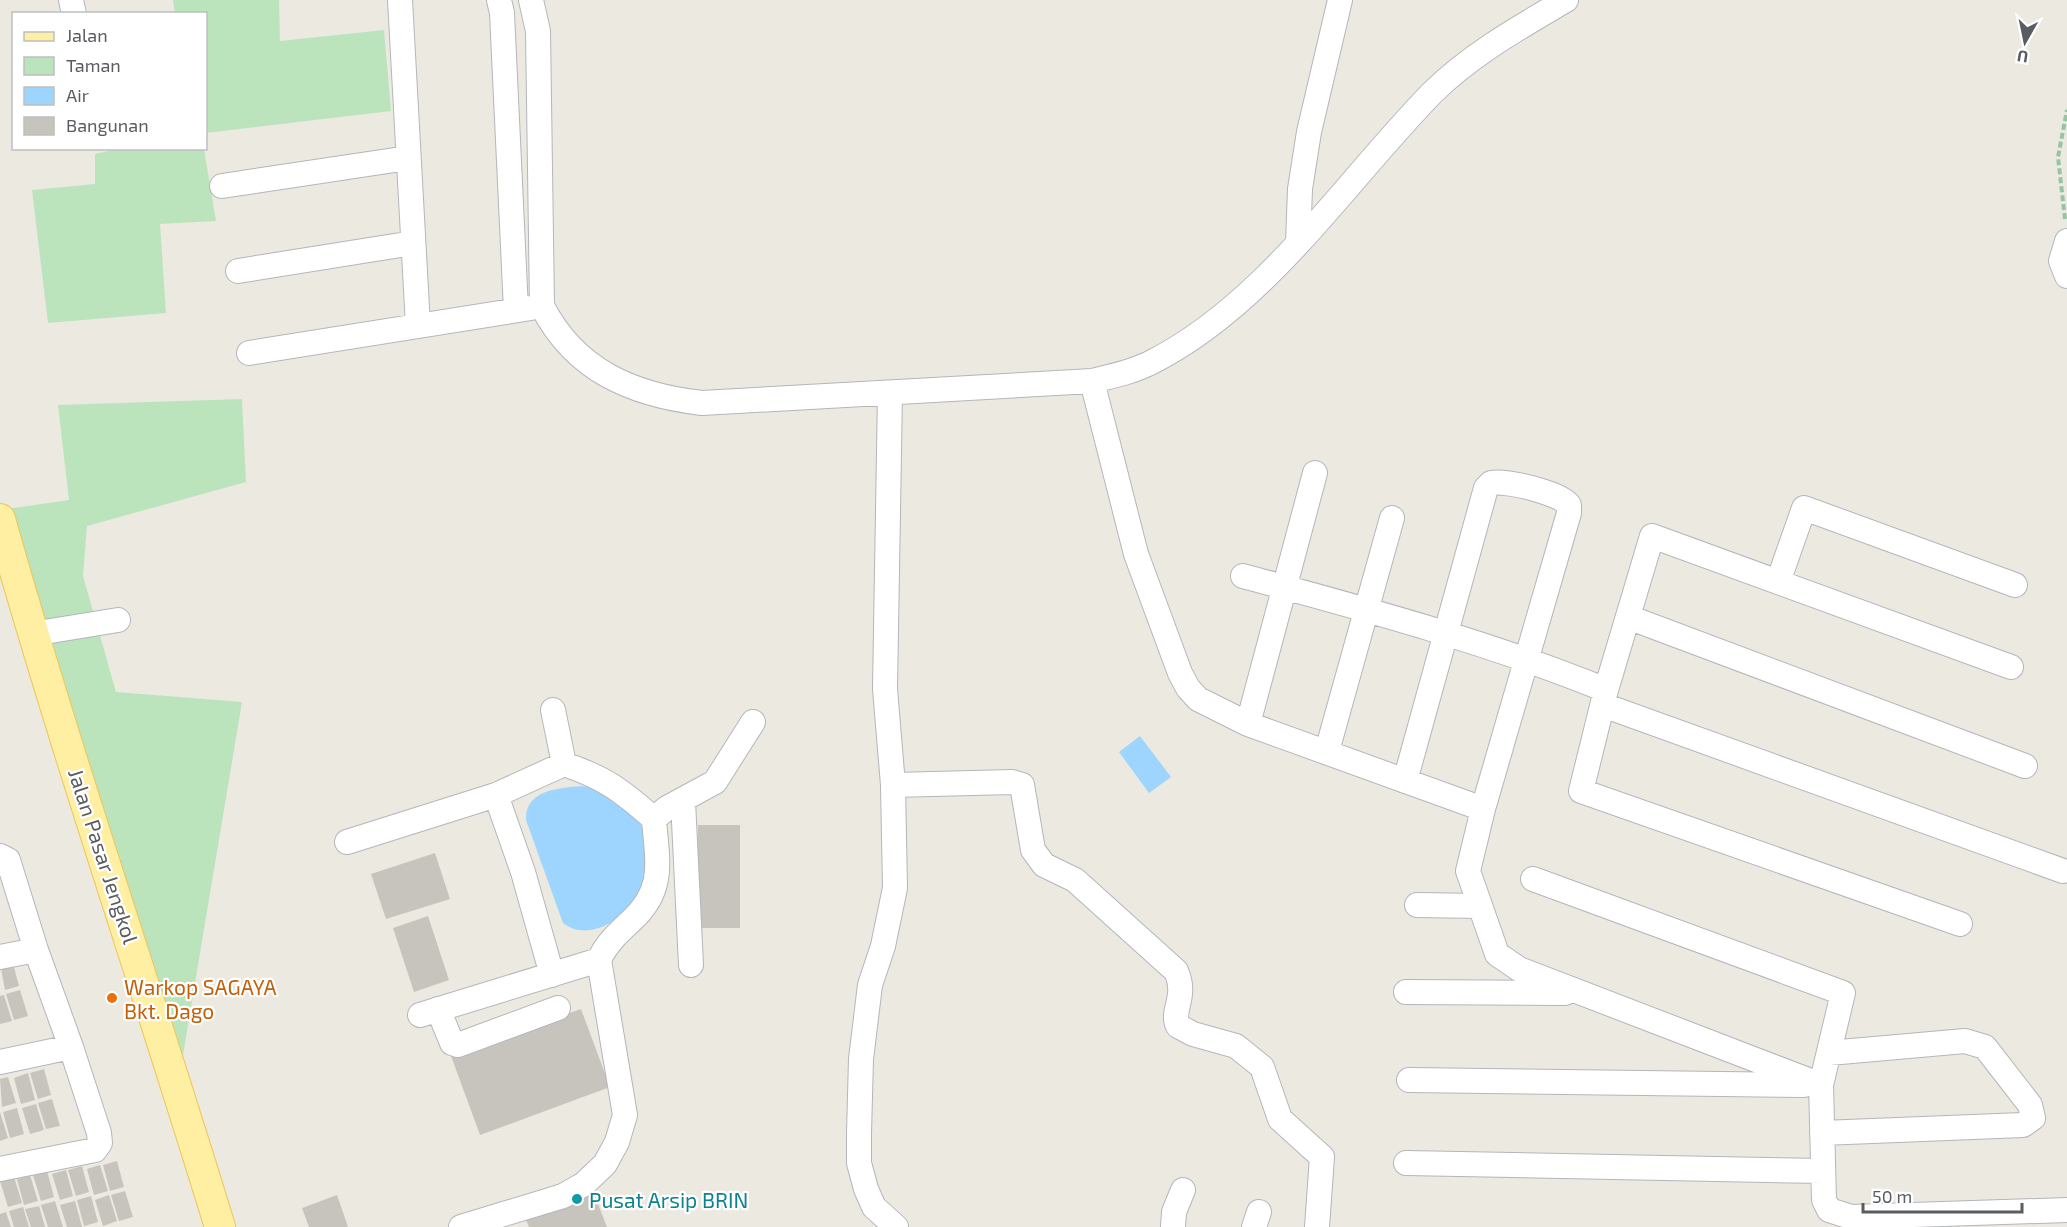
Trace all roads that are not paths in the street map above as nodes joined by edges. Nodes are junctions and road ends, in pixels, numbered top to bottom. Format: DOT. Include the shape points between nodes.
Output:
graph roads {
  1 [pos="400,0"];
  2 [pos="499,0"];
  3 [pos="531,0"];
  4 [pos="1340,0"];
  5 [pos="1566,0"];
  6 [pos="408,158"];
  7 [pos="222,186"];
  8 [pos="2067,241"];
  9 [pos="413,243"];
  10 [pos="1298,243"];
  11 [pos="238,271"];
  12 [pos="2067,276"];
  13 [pos="542,306"];
  14 [pos="516,310"];
  15 [pos="418,326"];
  16 [pos="249,353"];
  17 [pos="1092,381"];
  18 [pos="890,393"];
  19 [pos="1315,473"];
  20 [pos="1392,518"];
  21 [pos="0,519"];
  22 [pos="1244,576"];
  23 [pos="1778,582"];
  24 [pos="2015,585"];
  25 [pos="1285,588"];
  26 [pos="1367,610"];
  27 [pos="1628,617"];
  28 [pos="118,620"];
  29 [pos="1446,631"];
  30 [pos="32,634"];
  31 [pos="1527,658"];
  32 [pos="2011,667"];
  33 [pos="1604,697"];
  34 [pos="554,710"];
  35 [pos="753,723"];
  36 [pos="1248,724"];
  37 [pos="1327,751"];
  38 [pos="564,765"];
  39 [pos="2025,766"];
  40 [pos="1405,781"];
  41 [pos="893,784"];
  42 [pos="496,795"];
  43 [pos="683,801"];
  44 [pos="1483,809"];
  45 [pos="654,819"];
  46 [pos="347,842"];
  47 [pos="0,856"];
  48 [pos="2063,872"];
  49 [pos="1533,879"];
  50 [pos="1417,905"];
  51 [pos="1480,906"];
  52 [pos="1960,924"];
  53 [pos="36,950"];
  54 [pos="0,957"];
  55 [pos="599,960"];
  56 [pos="691,965"];
  57 [pos="552,975"];
  58 [pos="1406,992"];
  59 [pos="1581,993"];
  60 [pos="558,1008"];
  61 [pos="71,1047"];
  62 [pos="1829,1053"];
  63 [pos="0,1062"];
  64 [pos="1409,1080"];
  65 [pos="1821,1085"];
  66 [pos="1822,1133"];
  67 [pos="1406,1163"];
  68 [pos="0,1169"];
  69 [pos="1823,1171"];
  70 [pos="1183,1190"];
  71 [pos="2067,1210"];
  72 [pos="499,1221"];
  73 [pos="220,1227"];
  74 [pos="461,1227"];
  75 [pos="896,1227"];
  76 [pos="1173,1227"];
  77 [pos="1317,1227"];
  1 -- 6 [label="street"];
  2 -- 14 [label="street"];
  3 -- 13 [label="street" via="538,31"];
  4 -- 10 [label="street" via="1308,132"];
  5 -- 10 [label="street" via="1456,72 1380,149"];
  6 -- 7 [label="street"];
  6 -- 9 [label="street"];
  8 -- 12 [label="street" via="2061,261"];
  9 -- 11 [label="street"];
  9 -- 15 [label="street"];
  10 -- 17 [label="street" via="1272,272 1178,348 1125,373"];
  13 -- 14 [label="street"];
  13 -- 18 [label="street" via="560,336 588,363 614,381 663,398 702,403"];
  14 -- 15 [label="street"];
  15 -- 16 [label="street"];
  17 -- 18 [label="street"];
  17 -- 36 [label="street" via="1136,554 1180,673 1198,699"];
  18 -- 41 [label="street" via="885,689"];
  19 -- 25 [label="street"];
  20 -- 26 [label="street"];
  21 -- 30 [label="main road, Jalan Pasar Jengkol"];
  22 -- 25 [label="street"];
  23 -- 24 [label="street" via="1804,508"];
  23 -- 27 [label="street" via="1652,536"];
  23 -- 32 [label="street"];
  25 -- 26 [label="street"];
  25 -- 36 [label="street"];
  26 -- 29 [label="street"];
  26 -- 37 [label="street"];
  27 -- 33 [label="street"];
  27 -- 39 [label="street"];
  28 -- 30 [label="street"];
  29 -- 31 [label="street"];
  29 -- 31 [label="street" via="1486,488 1491,483 1505,482 1560,497 1569,506 1569,513"];
  29 -- 40 [label="street"];
  30 -- 73 [label="main road, Jalan Pasar Jengkol"];
  31 -- 33 [label="street"];
  31 -- 44 [label="street"];
  33 -- 48 [label="street"];
  33 -- 52 [label="street" via="1581,791"];
  34 -- 38 [label="street"];
  35 -- 43 [label="street" via="715,782"];
  36 -- 37 [label="street"];
  37 -- 40 [label="street"];
  38 -- 42 [label="street"];
  38 -- 45 [label="street" via="620,788"];
  40 -- 44 [label="street"];
  41 -- 75 [label="street" via="896,888 884,946 870,985 858,1133 859,1163 866,1190 874,1207"];
  41 -- 77 [label="street" via="1022,785 1038,859 1075,880 1176,972 1182,990 1175,1015 1178,1026 1236,1046 1262,1067 1280,1119 1322,1157"];
  42 -- 46 [label="street"];
  42 -- 57 [label="street"];
  43 -- 45 [label="street"];
  43 -- 56 [label="street"];
  44 -- 51 [label="street" via="1468,871"];
  45 -- 55 [label="street" via="658,875 655,890 645,909 604,948"];
  47 -- 53 [label="street" via="8,861"];
  49 -- 62 [label="street" via="1843,993"];
  50 -- 51 [label="street"];
  51 -- 59 [label="street" via="1497,954 1519,969"];
  53 -- 54 [label="street"];
  53 -- 61 [label="street"];
  55 -- 57 [label="street"];
  55 -- 72 [label="street" via="626,1115 617,1142 605,1164 584,1184"];
  57 -- 60 [label="street" via="429,1012 458,1046"];
  58 -- 59 [label="street"];
  59 -- 65 [label="street"];
  61 -- 63 [label="street"];
  61 -- 68 [label="street" via="100,1143 95,1150"];
  62 -- 65 [label="street"];
  62 -- 66 [label="street" via="1965,1041 1985,1047 2030,1104 2033,1118 2023,1125"];
  64 -- 65 [label="street"];
  65 -- 66 [label="street"];
  66 -- 69 [label="street"];
  67 -- 69 [label="street"];
  69 -- 71 [label="street" via="1824,1200 1829,1210 1851,1216"];
  70 -- 76 [label="street"];
  72 -- 74 [label="street"];
}
